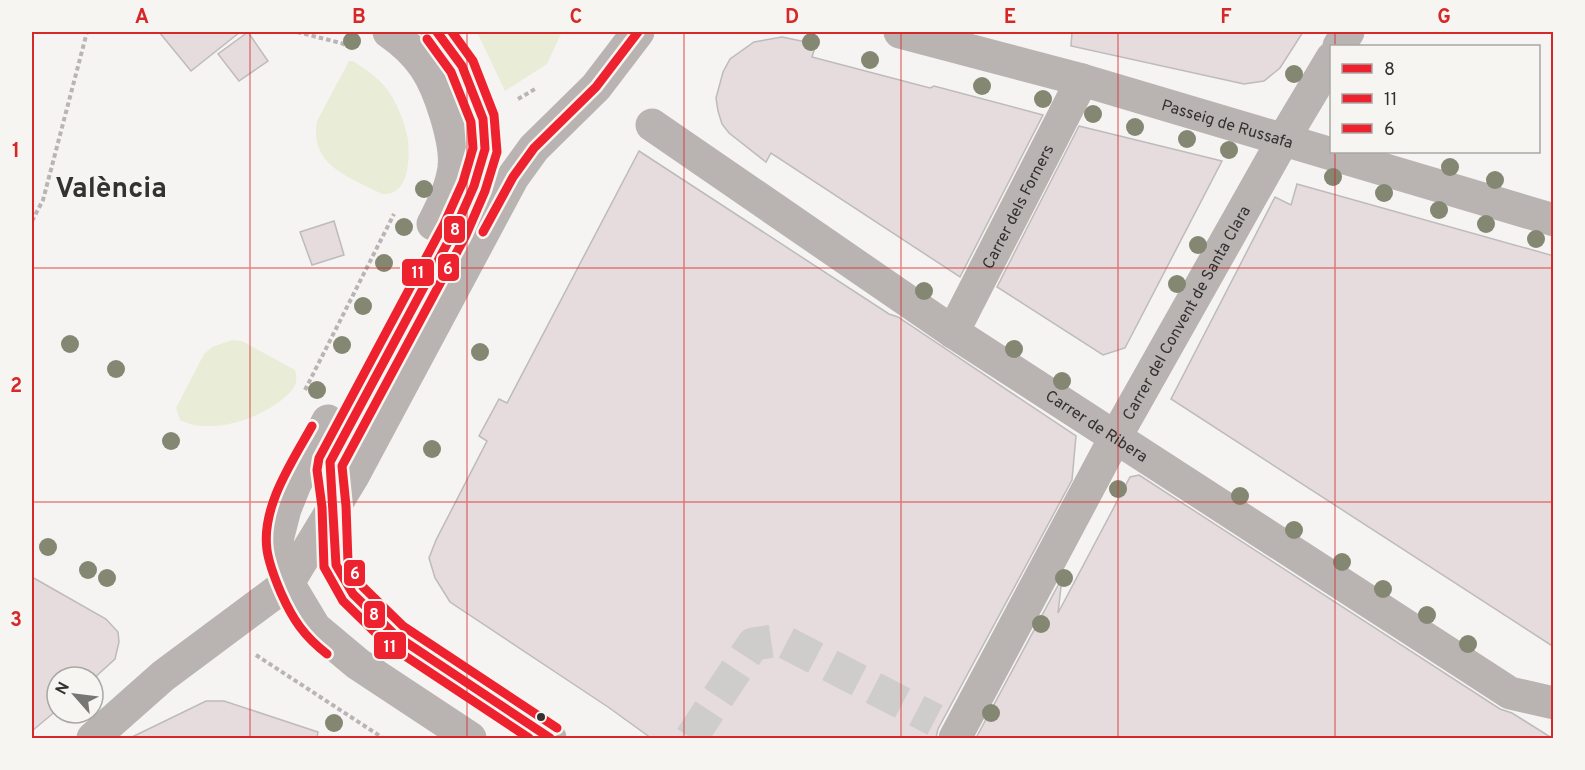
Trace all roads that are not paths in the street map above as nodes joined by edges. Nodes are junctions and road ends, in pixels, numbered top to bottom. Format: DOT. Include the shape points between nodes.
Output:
graph roads {
  1 [pos="389,32"];
  2 [pos="436,32"];
  3 [pos="638,32"];
  4 [pos="1348,32"];
  5 [pos="909,33"];
  6 [pos="1340,45"];
  7 [pos="1330,61"];
  8 [pos="1082,80"];
  9 [pos="652,125"];
  10 [pos="1283,140"];
  11 [pos="1554,219"];
  12 [pos="953,332"];
  13 [pos="1115,438"];
  14 [pos="334,506"];
  15 [pos="288,583"];
  16 [pos="1554,703"];
  17 [pos="950,730"];
  18 [pos="93,738"];
  19 [pos="470,738"];
  20 [pos="550,738"];
  1 -- 15 [label="street" via="425,67 446,115 454,166 449,192 433,225 285,509 277,540"];
  2 -- 14 [label="street" via="462,66 483,119 485,149 455,229 330,462"];
  3 -- 14 [label="street" via="596,87 534,148 513,177"];
  4 -- 6 [label="street"];
  5 -- 8 [label="street, Passeig de Russafa"];
  7 -- 10 [label="street, Carrer del Convent de Santa Clara"];
  8 -- 10 [label="street, Passeig de Russafa"];
  8 -- 12 [label="street, Carrer dels Forners"];
  9 -- 12 [label="street, Carrer de Ribera"];
  10 -- 11 [label="street, Passeig de Russafa"];
  10 -- 13 [label="street, Carrer del Convent de Santa Clara"];
  12 -- 13 [label="street, Carrer de Ribera"];
  13 -- 16 [label="street, Carrer de Ribera" via="1510,693"];
  13 -- 17 [label="street, Carrer del Convent de Santa Clara"];
  14 -- 15 [label="street"];
  14 -- 20 [label="street" via="336,565 354,594 395,635"];
  15 -- 18 [label="street" via="176,666"];
  15 -- 19 [label="street" via="315,628 358,664"];
}
